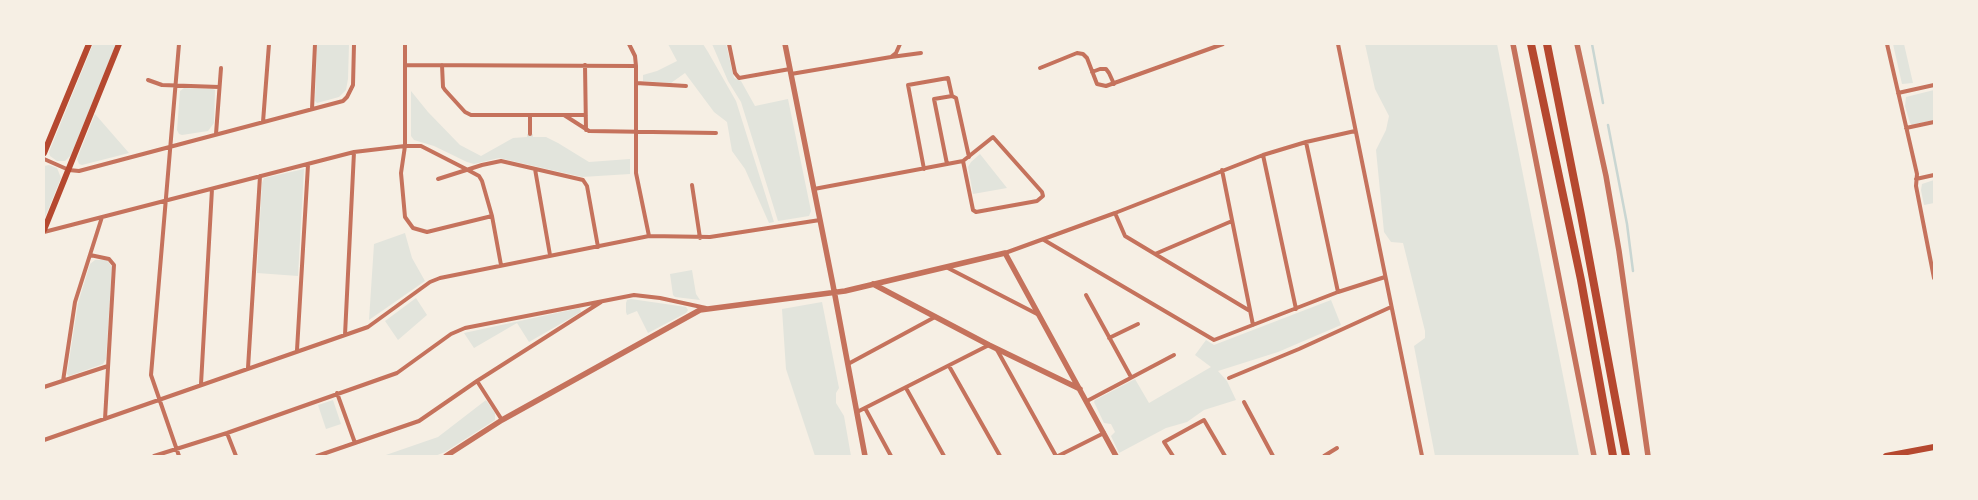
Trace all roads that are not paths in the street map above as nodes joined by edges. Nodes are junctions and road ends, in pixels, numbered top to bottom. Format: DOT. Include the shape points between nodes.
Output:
graph roads {
  1 [pos="89,44"];
  2 [pos="119,44"];
  3 [pos="180,44"];
  4 [pos="268,44"];
  5 [pos="315,44"];
  6 [pos="354,44"];
  7 [pos="405,44"];
  8 [pos="629,44"];
  9 [pos="729,44"];
  10 [pos="785,44"];
  11 [pos="900,44"];
  12 [pos="1223,44"];
  13 [pos="1338,44"];
  14 [pos="1513,44"];
  15 [pos="1531,44"];
  16 [pos="1547,44"];
  17 [pos="1577,44"];
  18 [pos="1887,44"];
  19 [pos="921,53"];
  20 [pos="891,57"];
  21 [pos="405,65"];
  22 [pos="442,65"];
  23 [pos="585,65"];
  24 [pos="636,66"];
  25 [pos="221,68"];
  26 [pos="1040,68"];
  27 [pos="791,72"];
  28 [pos="1092,72"];
  29 [pos="148,80"];
  30 [pos="636,83"];
  31 [pos="1114,84"];
  32 [pos="175,85"];
  33 [pos="1934,85"];
  34 [pos="686,86"];
  35 [pos="219,87"];
  36 [pos="1898,93"];
  37 [pos="952,96"];
  38 [pos="312,109"];
  39 [pos="530,115"];
  40 [pos="564,115"];
  41 [pos="586,115"];
  42 [pos="263,122"];
  43 [pos="1934,122"];
  44 [pos="1906,128"];
  45 [pos="586,130"];
  46 [pos="1356,131"];
  47 [pos="636,132"];
  48 [pos="716,133"];
  49 [pos="216,134"];
  50 [pos="530,134"];
  51 [pos="1306,142"];
  52 [pos="170,145"];
  53 [pos="405,146"];
  54 [pos="354,152"];
  55 [pos="44,153"];
  56 [pos="1264,155"];
  57 [pos="969,158"];
  58 [pos="44,159"];
  59 [pos="963,161"];
  60 [pos="308,164"];
  61 [pos="948,164"];
  62 [pos="466,169"];
  63 [pos="535,169"];
  64 [pos="924,169"];
  65 [pos="69,170"];
  66 [pos="1222,170"];
  67 [pos="1934,175"];
  68 [pos="260,176"];
  69 [pos="438,179"];
  70 [pos="1916,179"];
  71 [pos="692,186"];
  72 [pos="212,189"];
  73 [pos="814,189"];
  74 [pos="165,201"];
  75 [pos="1115,213"];
  76 [pos="492,216"];
  77 [pos="102,217"];
  78 [pos="820,220"];
  79 [pos="1232,221"];
  80 [pos="44,231"];
  81 [pos="649,236"];
  82 [pos="700,238"];
  83 [pos="1044,240"];
  84 [pos="598,247"];
  85 [pos="1005,253"];
  86 [pos="1155,254"];
  87 [pos="90,255"];
  88 [pos="550,255"];
  89 [pos="501,265"];
  90 [pos="946,267"];
  91 [pos="1384,277"];
  92 [pos="1934,278"];
  93 [pos="873,284"];
  94 [pos="1338,292"];
  95 [pos="835,293"];
  96 [pos="1086,296"];
  97 [pos="604,300"];
  98 [pos="1391,307"];
  99 [pos="706,308"];
  100 [pos="1296,309"];
  101 [pos="1250,311"];
  102 [pos="1039,315"];
  103 [pos="934,317"];
  104 [pos="1138,324"];
  105 [pos="1254,325"];
  106 [pos="345,335"];
  107 [pos="1109,338"];
  108 [pos="989,345"];
  109 [pos="996,348"];
  110 [pos="297,350"];
  111 [pos="1174,355"];
  112 [pos="848,364"];
  113 [pos="108,366"];
  114 [pos="950,366"];
  115 [pos="248,368"];
  116 [pos="1131,378"];
  117 [pos="1229,378"];
  118 [pos="63,381"];
  119 [pos="477,381"];
  120 [pos="200,384"];
  121 [pos="44,388"];
  122 [pos="906,388"];
  123 [pos="1080,389"];
  124 [pos="337,393"];
  125 [pos="158,399"];
  126 [pos="1087,401"];
  127 [pos="1244,402"];
  128 [pos="866,408"];
  129 [pos="857,412"];
  130 [pos="105,419"];
  131 [pos="502,420"];
  132 [pos="227,433"];
  133 [pos="1104,433"];
  134 [pos="44,440"];
  135 [pos="354,443"];
  136 [pos="1934,447"];
  137 [pos="176,448"];
  138 [pos="1337,448"];
  139 [pos="154,456"];
  140 [pos="179,456"];
  141 [pos="236,456"];
  142 [pos="316,456"];
  143 [pos="446,456"];
  144 [pos="865,456"];
  145 [pos="891,456"];
  146 [pos="944,456"];
  147 [pos="1000,456"];
  148 [pos="1057,456"];
  149 [pos="1116,456"];
  150 [pos="1172,456"];
  151 [pos="1225,456"];
  152 [pos="1273,456"];
  153 [pos="1324,456"];
  154 [pos="1422,456"];
  155 [pos="1594,456"];
  156 [pos="1612,456"];
  157 [pos="1626,456"];
  158 [pos="1648,456"];
  159 [pos="1886,456"];
  1 -- 55 [label="main road"];
  2 -- 65 [label="main road"];
  3 -- 32 [label="street"];
  4 -- 42 [label="street"];
  5 -- 38 [label="street"];
  6 -- 38 [label="street" via="353,85 347,98"];
  7 -- 21 [label="street"];
  8 -- 24 [label="street" via="635,56"];
  9 -- 27 [label="street" via="736,75 739,78"];
  10 -- 27 [label="street"];
  11 -- 20 [label="street"];
  12 -- 31 [label="street"];
  13 -- 46 [label="street"];
  14 -- 155 [label="street"];
  15 -- 156 [label="highway" via="1581,280"];
  16 -- 157 [label="highway"];
  17 -- 158 [label="street" via="1608,184"];
  18 -- 36 [label="street"];
  19 -- 20 [label="street"];
  20 -- 27 [label="street"];
  21 -- 22 [label="street"];
  21 -- 53 [label="street"];
  22 -- 23 [label="street"];
  22 -- 39 [label="street" via="443,87 465,112 476,116"];
  23 -- 24 [label="street"];
  23 -- 41 [label="street"];
  24 -- 30 [label="street"];
  25 -- 35 [label="street"];
  26 -- 28 [label="street" via="1080,53 1086,56"];
  27 -- 73 [label="street"];
  28 -- 31 [label="street" via="1099,86"];
  28 -- 31 [label="street" via="1106,69"];
  29 -- 32 [label="street" via="162,85"];
  30 -- 34 [label="street"];
  30 -- 47 [label="street"];
  32 -- 35 [label="street"];
  32 -- 52 [label="street"];
  33 -- 36 [label="street"];
  35 -- 49 [label="street"];
  36 -- 44 [label="street"];
  37 -- 57 [label="street" via="956,98"];
  37 -- 61 [label="street" via="934,99"];
  37 -- 64 [label="street" via="948,78 908,86"];
  38 -- 42 [label="street"];
  39 -- 40 [label="street"];
  39 -- 50 [label="street"];
  40 -- 41 [label="street"];
  40 -- 45 [label="street"];
  41 -- 45 [label="street"];
  42 -- 49 [label="street"];
  43 -- 44 [label="street"];
  44 -- 70 [label="street"];
  45 -- 47 [label="street"];
  46 -- 51 [label="street"];
  46 -- 91 [label="street"];
  47 -- 48 [label="street"];
  47 -- 81 [label="street" via="636,173"];
  49 -- 52 [label="street"];
  51 -- 56 [label="street"];
  51 -- 94 [label="street"];
  52 -- 65 [label="street" via="79,171"];
  52 -- 74 [label="street"];
  53 -- 54 [label="street"];
  53 -- 62 [label="street" via="425,147"];
  53 -- 76 [label="street" via="400,173 405,217 413,228 427,232"];
  54 -- 60 [label="street"];
  54 -- 106 [label="street"];
  56 -- 66 [label="street"];
  56 -- 100 [label="street"];
  57 -- 59 [label="street"];
  57 -- 59 [label="street" via="992,137 1043,194 1042,198 976,212"];
  58 -- 65 [label="street"];
  59 -- 61 [label="street"];
  60 -- 68 [label="street"];
  60 -- 110 [label="street"];
  61 -- 64 [label="street"];
  62 -- 63 [label="street" via="501,161"];
  62 -- 69 [label="street"];
  62 -- 76 [label="street" via="479,176 482,181"];
  63 -- 84 [label="street" via="585,181"];
  63 -- 88 [label="street"];
  64 -- 73 [label="street"];
  65 -- 80 [label="main road"];
  66 -- 75 [label="street"];
  66 -- 79 [label="street"];
  67 -- 70 [label="street"];
  68 -- 72 [label="street"];
  68 -- 115 [label="street"];
  70 -- 92 [label="street"];
  71 -- 82 [label="street"];
  72 -- 74 [label="street"];
  72 -- 120 [label="street"];
  73 -- 78 [label="street"];
  74 -- 77 [label="street"];
  74 -- 125 [label="street" via="151,375"];
  75 -- 83 [label="street"];
  75 -- 86 [label="street" via="1124,236"];
  76 -- 89 [label="street"];
  77 -- 80 [label="street"];
  77 -- 87 [label="street"];
  78 -- 82 [label="street"];
  78 -- 95 [label="street"];
  79 -- 86 [label="street"];
  79 -- 101 [label="street"];
  81 -- 82 [label="street"];
  81 -- 84 [label="street"];
  83 -- 85 [label="street"];
  83 -- 105 [label="street" via="1211,339 1218,340"];
  84 -- 88 [label="street"];
  85 -- 90 [label="street"];
  85 -- 102 [label="street"];
  86 -- 101 [label="street"];
  87 -- 113 [label="street" via="109,259 114,265"];
  87 -- 118 [label="street" via="75,302"];
  88 -- 89 [label="street"];
  89 -- 106 [label="street" via="435,280 368,327"];
  90 -- 93 [label="street"];
  90 -- 102 [label="street"];
  91 -- 94 [label="street"];
  91 -- 98 [label="street"];
  93 -- 95 [label="street"];
  93 -- 103 [label="street"];
  94 -- 100 [label="street"];
  95 -- 99 [label="street"];
  95 -- 112 [label="street"];
  96 -- 107 [label="street"];
  97 -- 99 [label="street" via="634,295"];
  97 -- 119 [label="street"];
  97 -- 124 [label="street" via="465,328 452,334 401,371"];
  98 -- 117 [label="street"];
  98 -- 154 [label="street"];
  99 -- 131 [label="street" via="676,322"];
  100 -- 105 [label="street"];
  101 -- 105 [label="street"];
  102 -- 123 [label="street"];
  103 -- 108 [label="street"];
  103 -- 112 [label="street"];
  104 -- 107 [label="street"];
  106 -- 110 [label="street"];
  107 -- 116 [label="street"];
  108 -- 109 [label="street"];
  108 -- 114 [label="street"];
  109 -- 123 [label="street"];
  109 -- 148 [label="street"];
  110 -- 115 [label="street"];
  111 -- 116 [label="street"];
  112 -- 129 [label="street"];
  113 -- 118 [label="street"];
  113 -- 130 [label="street"];
  114 -- 122 [label="street"];
  114 -- 147 [label="street"];
  115 -- 120 [label="street"];
  116 -- 126 [label="street"];
  118 -- 121 [label="street"];
  119 -- 131 [label="street"];
  119 -- 135 [label="street" via="419,421"];
  120 -- 125 [label="street"];
  122 -- 128 [label="street"];
  122 -- 146 [label="street"];
  123 -- 126 [label="street"];
  124 -- 132 [label="street"];
  124 -- 135 [label="street"];
  125 -- 130 [label="street"];
  125 -- 137 [label="street"];
  126 -- 133 [label="street"];
  127 -- 152 [label="street"];
  128 -- 129 [label="street"];
  128 -- 145 [label="street"];
  129 -- 144 [label="street"];
  130 -- 134 [label="street"];
  131 -- 143 [label="street"];
  132 -- 137 [label="street"];
  132 -- 141 [label="street"];
  133 -- 148 [label="street"];
  133 -- 149 [label="street"];
  135 -- 142 [label="street"];
  136 -- 159 [label="main road"];
  137 -- 139 [label="street"];
  137 -- 140 [label="street"];
  138 -- 153 [label="street"];
  150 -- 151 [label="street" via="1164,442 1204,420"];
}
